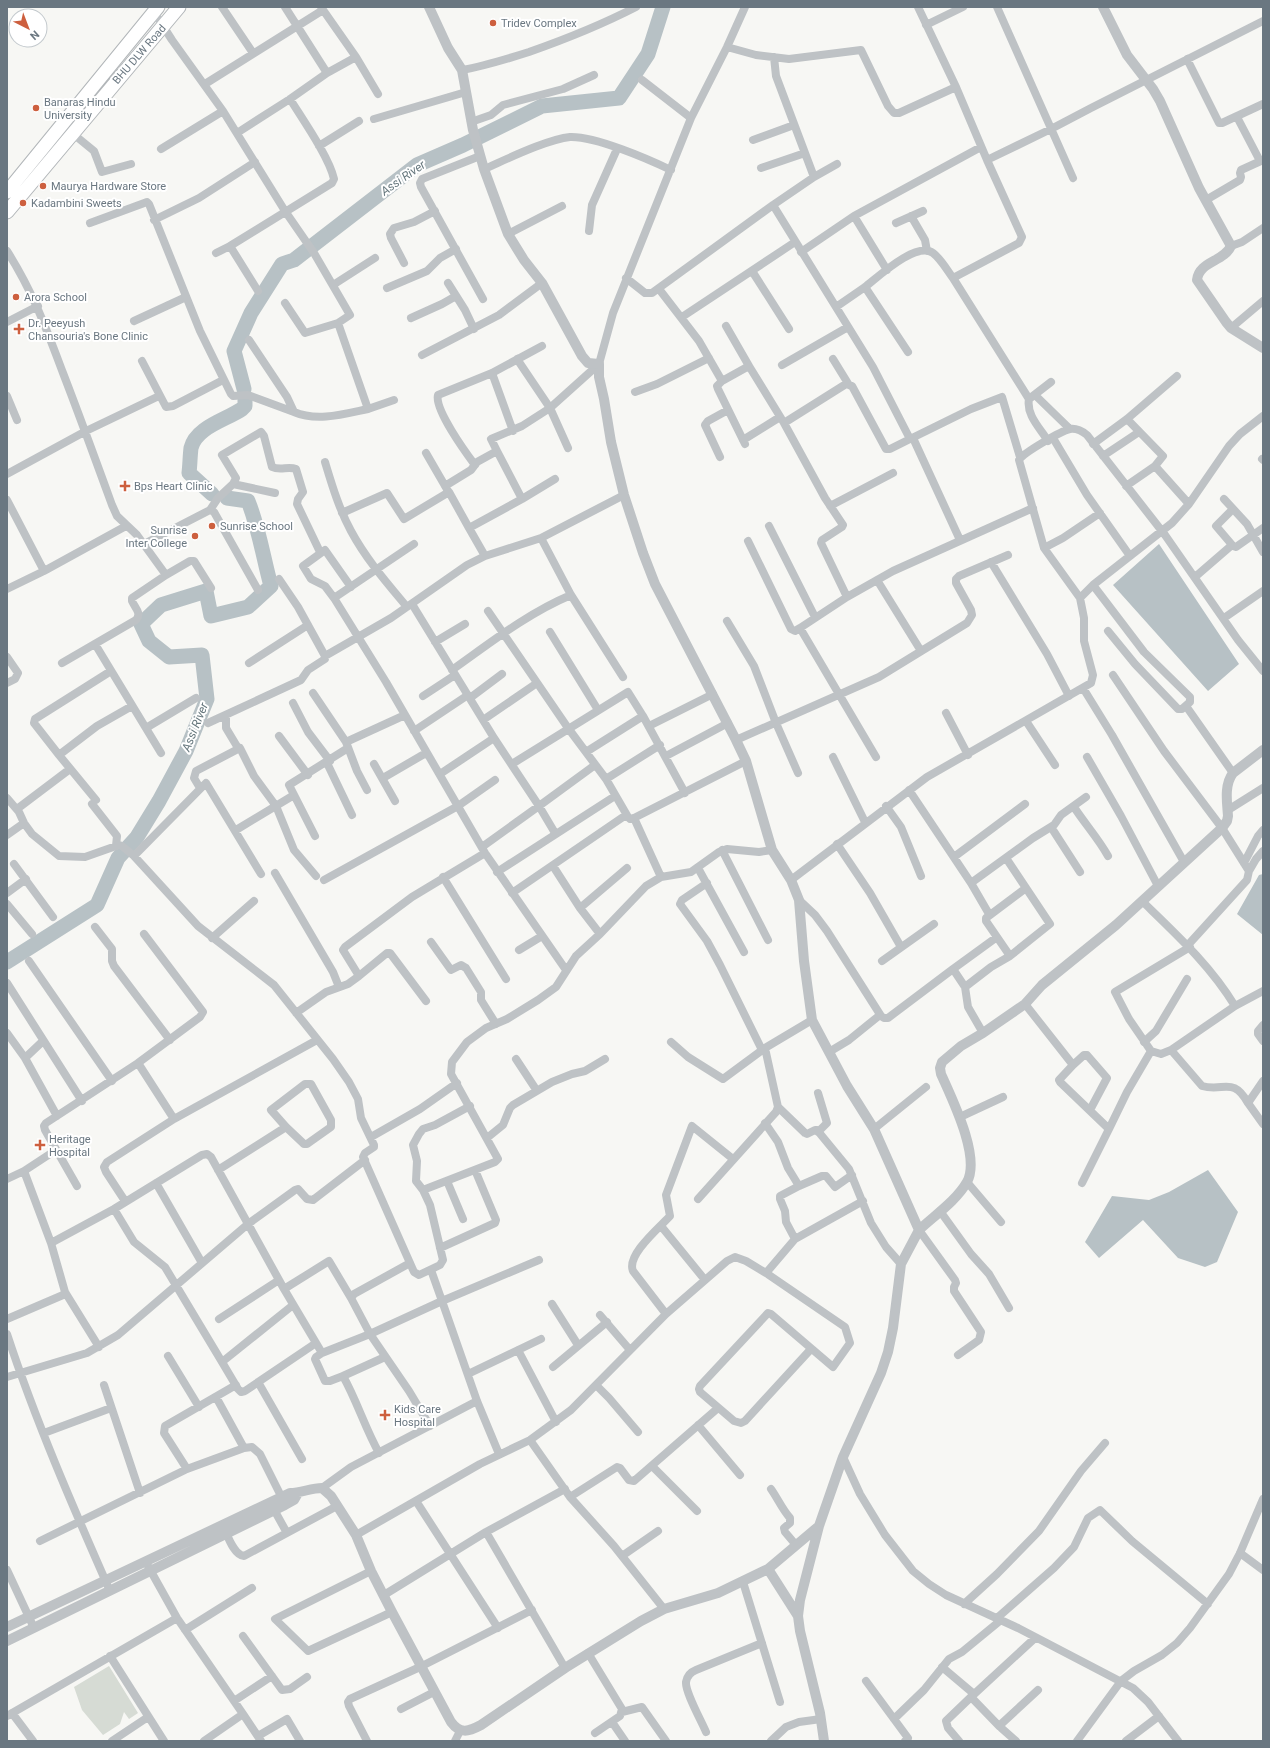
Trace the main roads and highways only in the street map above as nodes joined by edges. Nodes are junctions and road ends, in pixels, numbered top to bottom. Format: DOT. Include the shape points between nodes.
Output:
graph roads {
  1 [pos="179,7"];
  2 [pos="156,9"];
  3 [pos="7,192"];
  4 [pos="7,212"];
  1 -- 4 [label="main road, BHU DLW Road"];
  2 -- 3 [label="main road, BHU DLW Road"];
}
